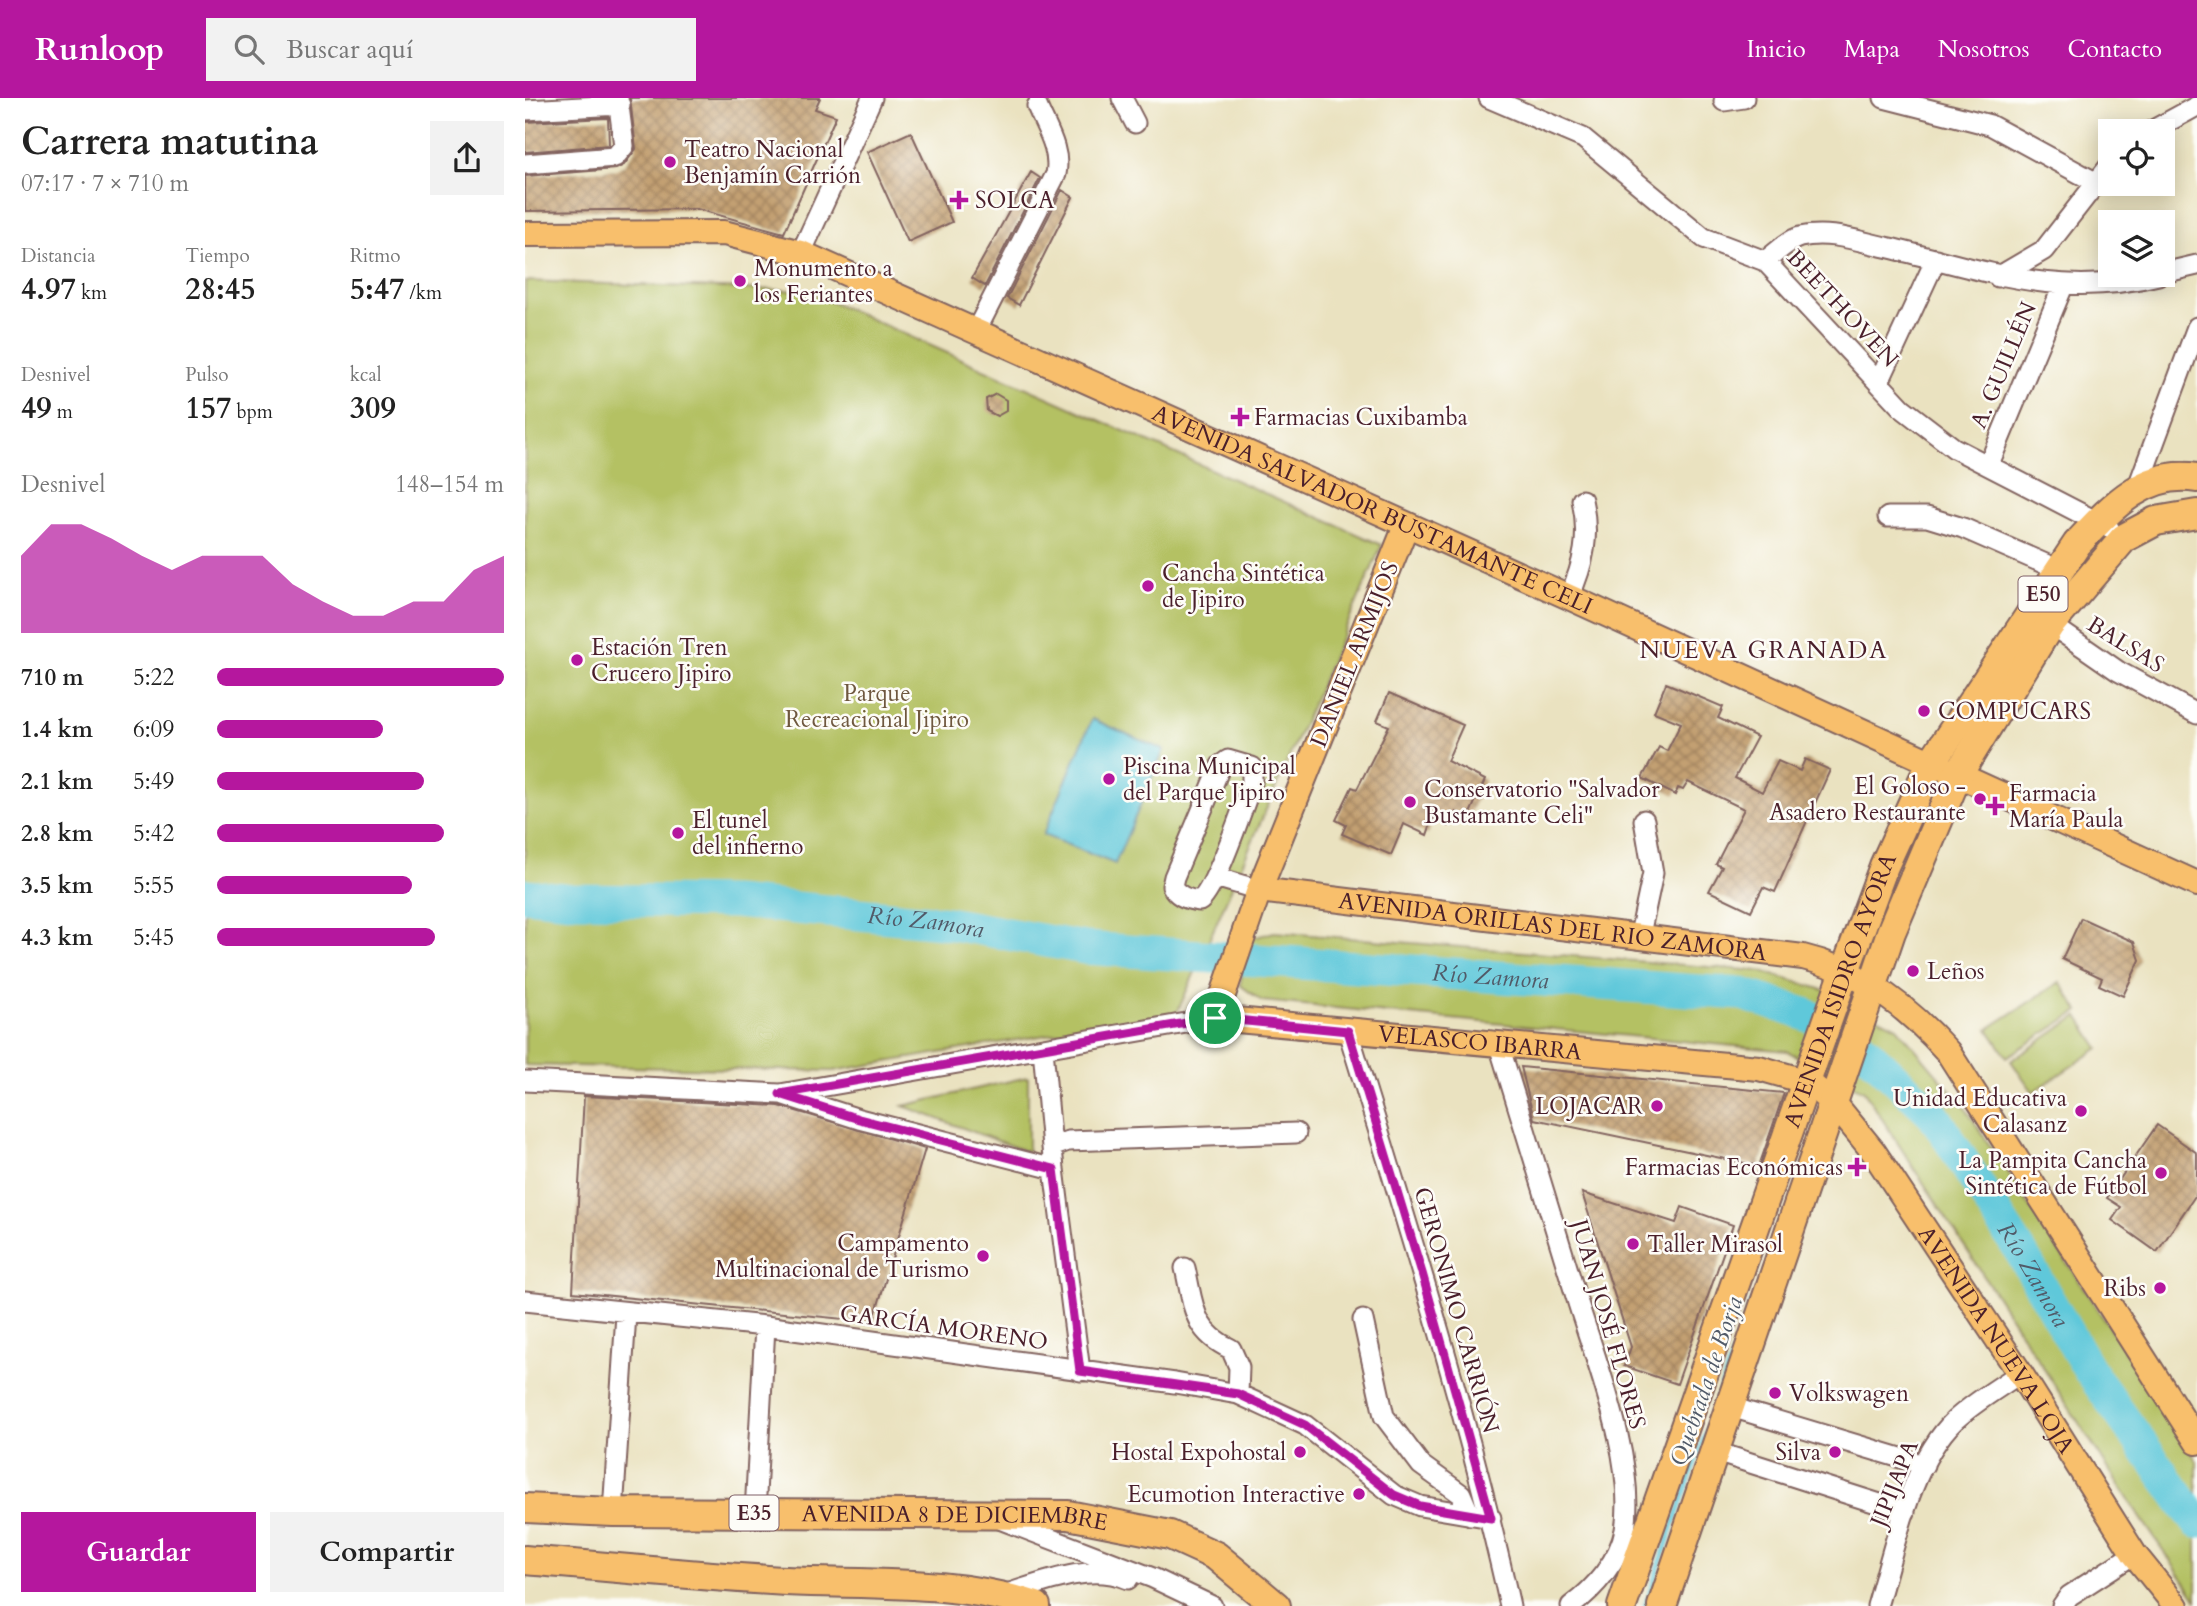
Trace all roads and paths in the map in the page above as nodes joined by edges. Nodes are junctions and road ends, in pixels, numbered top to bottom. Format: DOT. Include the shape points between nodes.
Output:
graph roads {
  1 [pos="873,98"];
  2 [pos="1122,98"];
  3 [pos="1489,98"];
  4 [pos="1744,98"];
  5 [pos="1884,98"];
  6 [pos="1894,98"];
  7 [pos="1724,101"];
  8 [pos="619,102"];
  9 [pos="1037,106"];
  10 [pos="2197,106"];
  11 [pos="525,110"];
  12 [pos="2173,119"];
  13 [pos="1135,123"];
  14 [pos="525,164"];
  15 [pos="2097,183"];
  16 [pos="525,234"];
  17 [pos="801,253"];
  18 [pos="1936,259"];
  19 [pos="1765,261"];
  20 [pos="2197,265"];
  21 [pos="2175,270"];
  22 [pos="1998,277"];
  23 [pos="2098,284"];
  24 [pos="2063,286"];
  25 [pos="2197,327"];
  26 [pos="977,329"];
  27 [pos="1879,382"];
  28 [pos="1989,464"];
  29 [pos="2197,478"];
  30 [pos="2137,489"];
  31 [pos="1582,500"];
  32 [pos="2197,514"];
  33 [pos="1888,517"];
  34 [pos="2098,521"];
  35 [pos="1406,526"];
  36 [pos="2124,538"];
  37 [pos="2059,570"];
  38 [pos="1569,597"];
  39 [pos="2041,618"];
  40 [pos="2197,714"];
  41 [pos="1930,765"];
  42 [pos="1957,776"];
  43 [pos="1644,820"];
  44 [pos="1215,877"];
  45 [pos="2197,884"];
  46 [pos="1259,890"];
  47 [pos="1639,939"];
  48 [pos="1844,975"];
  49 [pos="1870,991"];
  50 [pos="1215,1018"];
  51 [pos="1348,1031"];
  52 [pos="1499,1045"];
  53 [pos="1043,1049"];
  54 [pos="1810,1076"];
  55 [pos="525,1081"];
  56 [pos="1837,1093"];
  57 [pos="780,1094"];
  58 [pos="1296,1133"];
  59 [pos="1053,1146"];
  60 [pos="1054,1169"];
  61 [pos="1185,1268"];
  62 [pos="525,1301"];
  63 [pos="626,1314"];
  64 [pos="1363,1320"];
  65 [pos="765,1326"];
  66 [pos="1706,1370"];
  67 [pos="1080,1371"];
  68 [pos="2020,1373"];
  69 [pos="1740,1379"];
  70 [pos="1238,1394"];
  71 [pos="1731,1407"];
  72 [pos="2197,1442"];
  73 [pos="1716,1452"];
  74 [pos="1924,1465"];
  75 [pos="525,1508"];
  76 [pos="613,1512"];
  77 [pos="983,1512"];
  78 [pos="1905,1512"];
  79 [pos="755,1513"];
  80 [pos="1471,1515"];
  81 [pos="1491,1518"];
  82 [pos="2134,1554"];
  83 [pos="525,1560"];
  84 [pos="1000,1597"];
  85 [pos="1036,1606"];
  86 [pos="1189,1606"];
  87 [pos="1212,1606"];
  88 [pos="1276,1606"];
  89 [pos="1510,1606"];
  90 [pos="1571,1606"];
  91 [pos="1622,1606"];
  92 [pos="1662,1606"];
  93 [pos="1877,1606"];
  94 [pos="2062,1606"];
  95 [pos="2176,1606"];
  1 -- 17 [label="street"];
  2 -- 13 [label="street"];
  3 -- 19 [label="street, BEETHOVEN" via="1583,138 1703,238"];
  4 -- 7 [label="street"];
  5 -- 6 [label="street"];
  6 -- 15 [label="street" via="1990,125"];
  8 -- 11 [label="street"];
  8 -- 14 [label="street" via="624,146 615,157"];
  9 -- 26 [label="street" via="1053,144 1056,174"];
  10 -- 12 [label="street"];
  15 -- 22 [label="street" via="2044,250"];
  16 -- 17 [label="main road, AVENIDA SALVADOR BUSTAMANTE CELI" via="724,233"];
  17 -- 26 [label="main road, AVENIDA SALVADOR BUSTAMANTE CELI"];
  18 -- 19 [label="street" via="1828,234 1797,237"];
  18 -- 22 [label="street"];
  18 -- 27 [label="street"];
  19 -- 27 [label="street, BEETHOVEN"];
  20 -- 21 [label="street"];
  22 -- 24 [label="street"];
  23 -- 24 [label="street"];
  24 -- 28 [label="street, A. GUILLÉN"];
  25 -- 30 [label="street"];
  26 -- 35 [label="main road, AVENIDA SALVADOR BUSTAMANTE CELI"];
  27 -- 28 [label="street, BEETHOVEN" via="1902,408 1954,448"];
  28 -- 34 [label="street, BEETHOVEN"];
  29 -- 30 [label="highway, AVENIDA ISIDRO AYORA / E50" via="2163,479"];
  30 -- 34 [label="highway, AVENIDA ISIDRO AYORA / E50"];
  31 -- 38 [label="street" via="1587,542"];
  32 -- 36 [label="highway, AVENIDA ISIDRO AYORA / E50" via="2155,521"];
  33 -- 37 [label="street" via="1927,517 1963,528"];
  34 -- 36 [label="street, BEETHOVEN"];
  34 -- 37 [label="highway, AVENIDA ISIDRO AYORA / E50"];
  35 -- 38 [label="main road, AVENIDA SALVADOR BUSTAMANTE CELI"];
  35 -- 46 [label="main road, DANIEL ARMIJOS"];
  36 -- 39 [label="highway, AVENIDA ISIDRO AYORA / E50"];
  37 -- 39 [label="highway, AVENIDA ISIDRO AYORA / E50"];
  38 -- 41 [label="main road, AVENIDA SALVADOR BUSTAMANTE CELI"];
  39 -- 40 [label="street, BALSAS" via="2118,671"];
  39 -- 41 [label="highway, AVENIDA ISIDRO AYORA / E50"];
  39 -- 42 [label="highway, AVENIDA ISIDRO AYORA / E50"];
  41 -- 42 [label="main road, AVENIDA SALVADOR BUSTAMANTE CELI"];
  41 -- 48 [label="highway, AVENIDA ISIDRO AYORA / E50" via="1884,866"];
  42 -- 45 [label="main road, AVENIDA SALVADOR BUSTAMANTE CELI"];
  42 -- 49 [label="highway, AVENIDA ISIDRO AYORA / E50" via="1911,879"];
  43 -- 47 [label="street" via="1653,873"];
  44 -- 44 [label="street" via="1254,774 1252,767 1233,760 1221,765 1172,886 1175,893 1199,901"];
  44 -- 46 [label="street"];
  46 -- 47 [label="main road, AVENIDA ORILLAS DEL RIO ZAMORA"];
  46 -- 50 [label="main road, DANIEL ARMIJOS"];
  47 -- 48 [label="main road, AVENIDA ORILLAS DEL RIO ZAMORA" via="1803,957"];
  48 -- 49 [label="main road, AVENIDA ORILLAS DEL RIO ZAMORA"];
  48 -- 54 [label="highway, AVENIDA ISIDRO AYORA / E50"];
  49 -- 56 [label="highway, AVENIDA ISIDRO AYORA / E50"];
  49 -- 72 [label="main road, AVENIDA ORILLAS DEL RIO ZAMORA" via="1926,1027 1948,1052"];
  50 -- 51 [label="main road, VELASCO IBARRA"];
  50 -- 53 [label="street, VELASCO IBARRA"];
  51 -- 52 [label="main road, VELASCO IBARRA"];
  51 -- 81 [label="street, GERONIMO CARRIÓN"];
  52 -- 54 [label="main road, VELASCO IBARRA"];
  52 -- 90 [label="street, JUAN JOSÉ FLORES" via="1614,1419 1626,1488 1625,1531 1612,1561 1591,1591"];
  53 -- 57 [label="street, VELASCO IBARRA"];
  53 -- 59 [label="street"];
  54 -- 56 [label="main road, AVENIDA NUEVA LOJA"];
  54 -- 66 [label="highway, AVENIDA ISIDRO AYORA / E50"];
  55 -- 57 [label="street, VELASCO IBARRA"];
  56 -- 68 [label="main road, AVENIDA NUEVA LOJA"];
  56 -- 69 [label="highway, AVENIDA ISIDRO AYORA / E50"];
  57 -- 60 [label="street, VELASCO IBARRA"];
  58 -- 59 [label="street" via="1068,1141"];
  59 -- 60 [label="street"];
  60 -- 67 [label="street"];
  61 -- 70 [label="street" via="1198,1325 1231,1349 1239,1367"];
  62 -- 63 [label="street, GARCÍA MORENO"];
  63 -- 65 [label="street, GARCÍA MORENO"];
  63 -- 76 [label="street"];
  64 -- 80 [label="street" via="1384,1416 1422,1465 1461,1494"];
  65 -- 67 [label="street, GARCÍA MORENO"];
  65 -- 79 [label="street"];
  66 -- 69 [label="street"];
  66 -- 91 [label="highway, AVENIDA ISIDRO AYORA / E50"];
  67 -- 70 [label="street, GARCÍA MORENO"];
  68 -- 74 [label="street, JIPIJAPA" via="1956,1419 1937,1440"];
  68 -- 82 [label="main road, AVENIDA NUEVA LOJA"];
  69 -- 71 [label="highway, AVENIDA ISIDRO AYORA / E50"];
  70 -- 80 [label="street, GARCÍA MORENO" via="1305,1425 1394,1495 1420,1506"];
  71 -- 73 [label="highway, AVENIDA ISIDRO AYORA / E50"];
  71 -- 74 [label="street"];
  73 -- 78 [label="street"];
  73 -- 92 [label="highway, AVENIDA ISIDRO AYORA / E50"];
  74 -- 78 [label="street, JIPIJAPA"];
  75 -- 76 [label="highway, AVENIDA 8 DE DICIEMBRE / E35"];
  76 -- 79 [label="highway, AVENIDA 8 DE DICIEMBRE / E35"];
  77 -- 79 [label="highway, AVENIDA 8 DE DICIEMBRE / E35"];
  77 -- 87 [label="street"];
  77 -- 88 [label="highway, AVENIDA 8 DE DICIEMBRE / E35" via="1068,1515 1170,1535 1216,1556"];
  78 -- 93 [label="street, JIPIJAPA"];
  80 -- 81 [label="street, GARCÍA MORENO"];
  81 -- 89 [label="street, GERONIMO CARRIÓN"];
  82 -- 94 [label="street" via="2069,1596"];
  82 -- 95 [label="main road, AVENIDA NUEVA LOJA"];
  83 -- 84 [label="highway" via="786,1581 906,1585"];
  84 -- 85 [label="highway"];
  84 -- 86 [label="street" via="1059,1578 1114,1573"];
}
